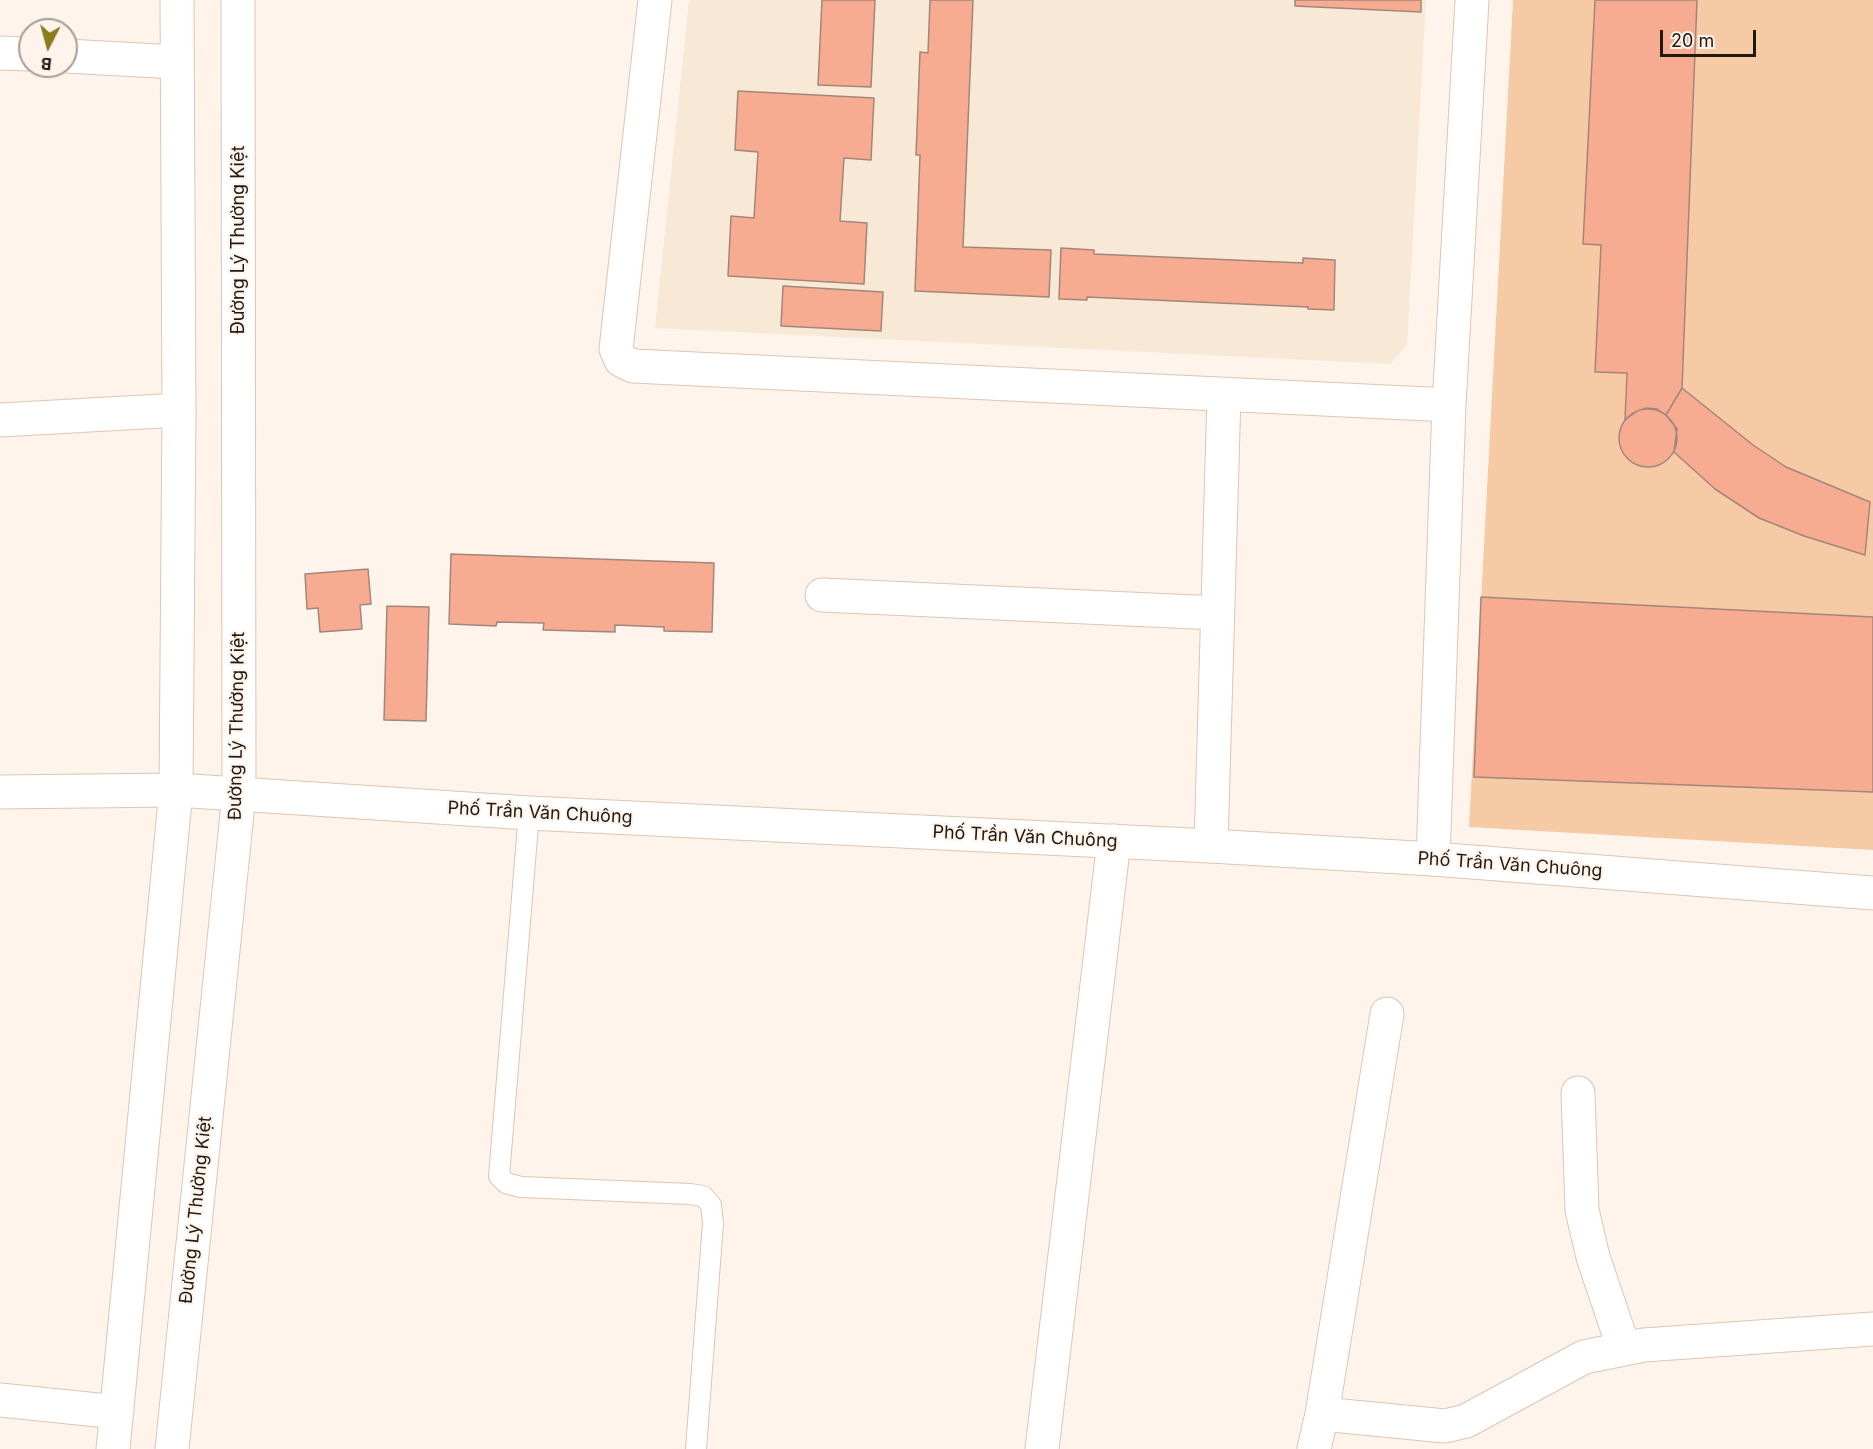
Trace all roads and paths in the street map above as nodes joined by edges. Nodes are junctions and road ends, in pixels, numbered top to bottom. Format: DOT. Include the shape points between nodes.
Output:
graph roads {
  1 [pos="177,0"];
  2 [pos="238,0"];
  3 [pos="656,0"];
  4 [pos="1472,0"];
  5 [pos="0,53"];
  6 [pos="18,54"];
  7 [pos="78,57"];
  8 [pos="177,63"];
  9 [pos="1224,395"];
  10 [pos="1449,405"];
  11 [pos="179,410"];
  12 [pos="0,420"];
  13 [pos="822,595"];
  14 [pos="1217,614"];
  15 [pos="176,790"];
  16 [pos="0,792"];
  17 [pos="239,794"];
  18 [pos="529,813"];
  19 [pos="1114,842"];
  20 [pos="1211,846"];
  21 [pos="1432,859"];
  22 [pos="1873,893"];
  23 [pos="1387,1014"];
  24 [pos="1578,1093"];
  25 [pos="1873,1329"];
  26 [pos="1624,1349"];
  27 [pos="0,1400"];
  28 [pos="117,1412"];
  29 [pos="1322,1414"];
  30 [pos="113,1449"];
  31 [pos="172,1449"];
  32 [pos="696,1449"];
  33 [pos="1042,1449"];
  34 [pos="1314,1449"];
  1 -- 8 [label="street"];
  2 -- 17 [label="street, Đường Lý Thường Kiệt"];
  3 -- 9 [label="street" via="616,349 621,360 633,366"];
  4 -- 10 [label="street"];
  5 -- 6 [label="street"];
  7 -- 8 [label="street"];
  8 -- 11 [label="street"];
  9 -- 10 [label="street"];
  9 -- 14 [label="street"];
  10 -- 21 [label="street"];
  11 -- 12 [label="street"];
  11 -- 15 [label="street"];
  13 -- 14 [label="street"];
  14 -- 20 [label="street"];
  15 -- 16 [label="street, Phố Trần Văn Chuông"];
  15 -- 17 [label="street, Phố Trần Văn Chuông"];
  15 -- 28 [label="street"];
  17 -- 18 [label="street, Phố Trần Văn Chuông"];
  17 -- 31 [label="street, Đường Lý Thường Kiệt"];
  18 -- 19 [label="street, Phố Trần Văn Chuông"];
  18 -- 32 [label="lane" via="499,1176 506,1183 521,1187 690,1194 703,1196 711,1205 713,1223"];
  19 -- 20 [label="street, Phố Trần Văn Chuông"];
  19 -- 33 [label="street"];
  20 -- 21 [label="street, Phố Trần Văn Chuông"];
  21 -- 22 [label="street, Phố Trần Văn Chuông"];
  23 -- 29 [label="street"];
  24 -- 26 [label="street" via="1582,1210 1593,1257"];
  25 -- 26 [label="street"];
  26 -- 29 [label="street" via="1584,1357 1466,1421 1445,1426"];
  27 -- 28 [label="street"];
  28 -- 30 [label="street"];
  29 -- 34 [label="street"];
}
